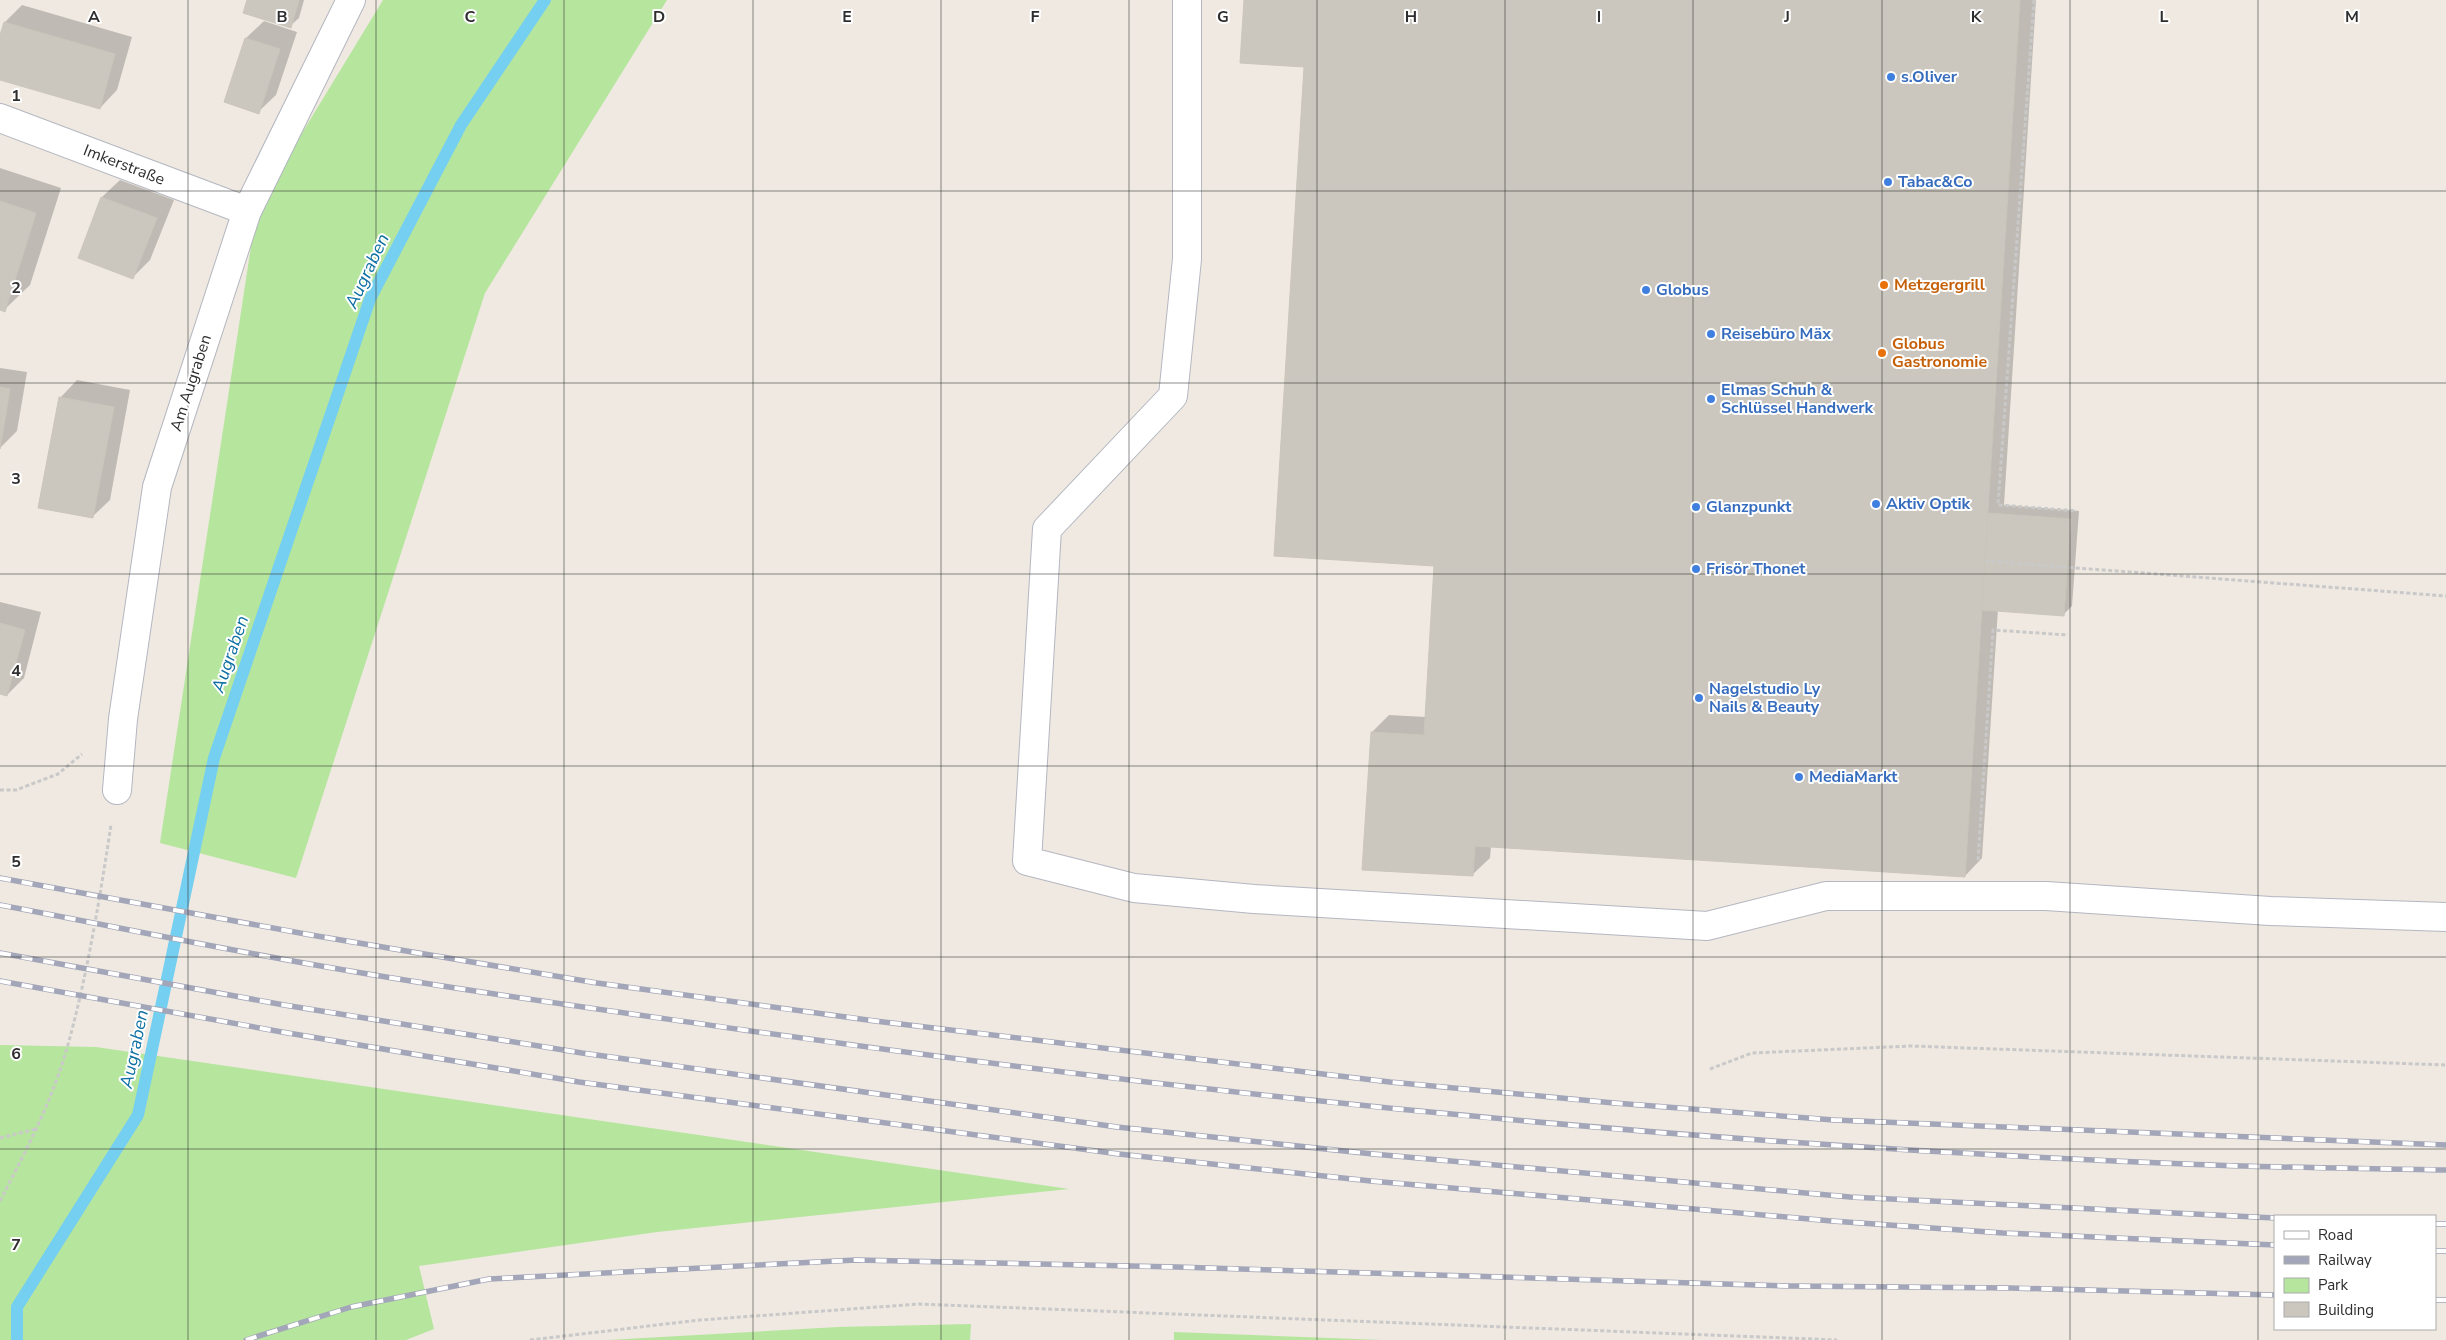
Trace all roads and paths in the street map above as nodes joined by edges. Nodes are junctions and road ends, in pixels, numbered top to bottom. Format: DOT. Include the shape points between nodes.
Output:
graph roads {
  1 [pos="351,0"];
  2 [pos="1187,0"];
  3 [pos="2034,0"];
  4 [pos="0,118"];
  5 [pos="248,211"];
  6 [pos="2077,511"];
  7 [pos="1985,561"];
  8 [pos="2446,596"];
  9 [pos="2068,635"];
  10 [pos="123,719"];
  11 [pos="0,790"];
  12 [pos="117,790"];
  13 [pos="1975,898"];
  14 [pos="2446,917"];
  15 [pos="2446,1065"];
  16 [pos="1710,1069"];
  17 [pos="37,1129"];
  18 [pos="0,1138"];
  19 [pos="0,1201"];
  20 [pos="530,1340"];
  21 [pos="1837,1340"];
  1 -- 5 [label="street, Am Augraben"];
  2 -- 13 [label="street" via="1187,258 1172,396 1047,530 1027,861 1134,888 1254,899 1707,926 1826,896"];
  3 -- 6 [label="path" via="1998,505"];
  4 -- 5 [label="street, Imkerstraße"];
  5 -- 10 [label="street, Am Augraben" via="157,487"];
  7 -- 8 [label="path"];
  9 -- 13 [label="path" via="1993,630"];
  10 -- 11 [label="path" via="58,774 16,790"];
  10 -- 12 [label="street, Am Augraben"];
  12 -- 17 [label="path" via="101,889 69,1042"];
  13 -- 14 [label="street" via="2046,896 2270,911"];
  15 -- 16 [label="path" via="1911,1046 1752,1053"];
  17 -- 18 [label="path"];
  17 -- 19 [label="path"];
  20 -- 21 [label="path" via="700,1320 919,1304"];
}
